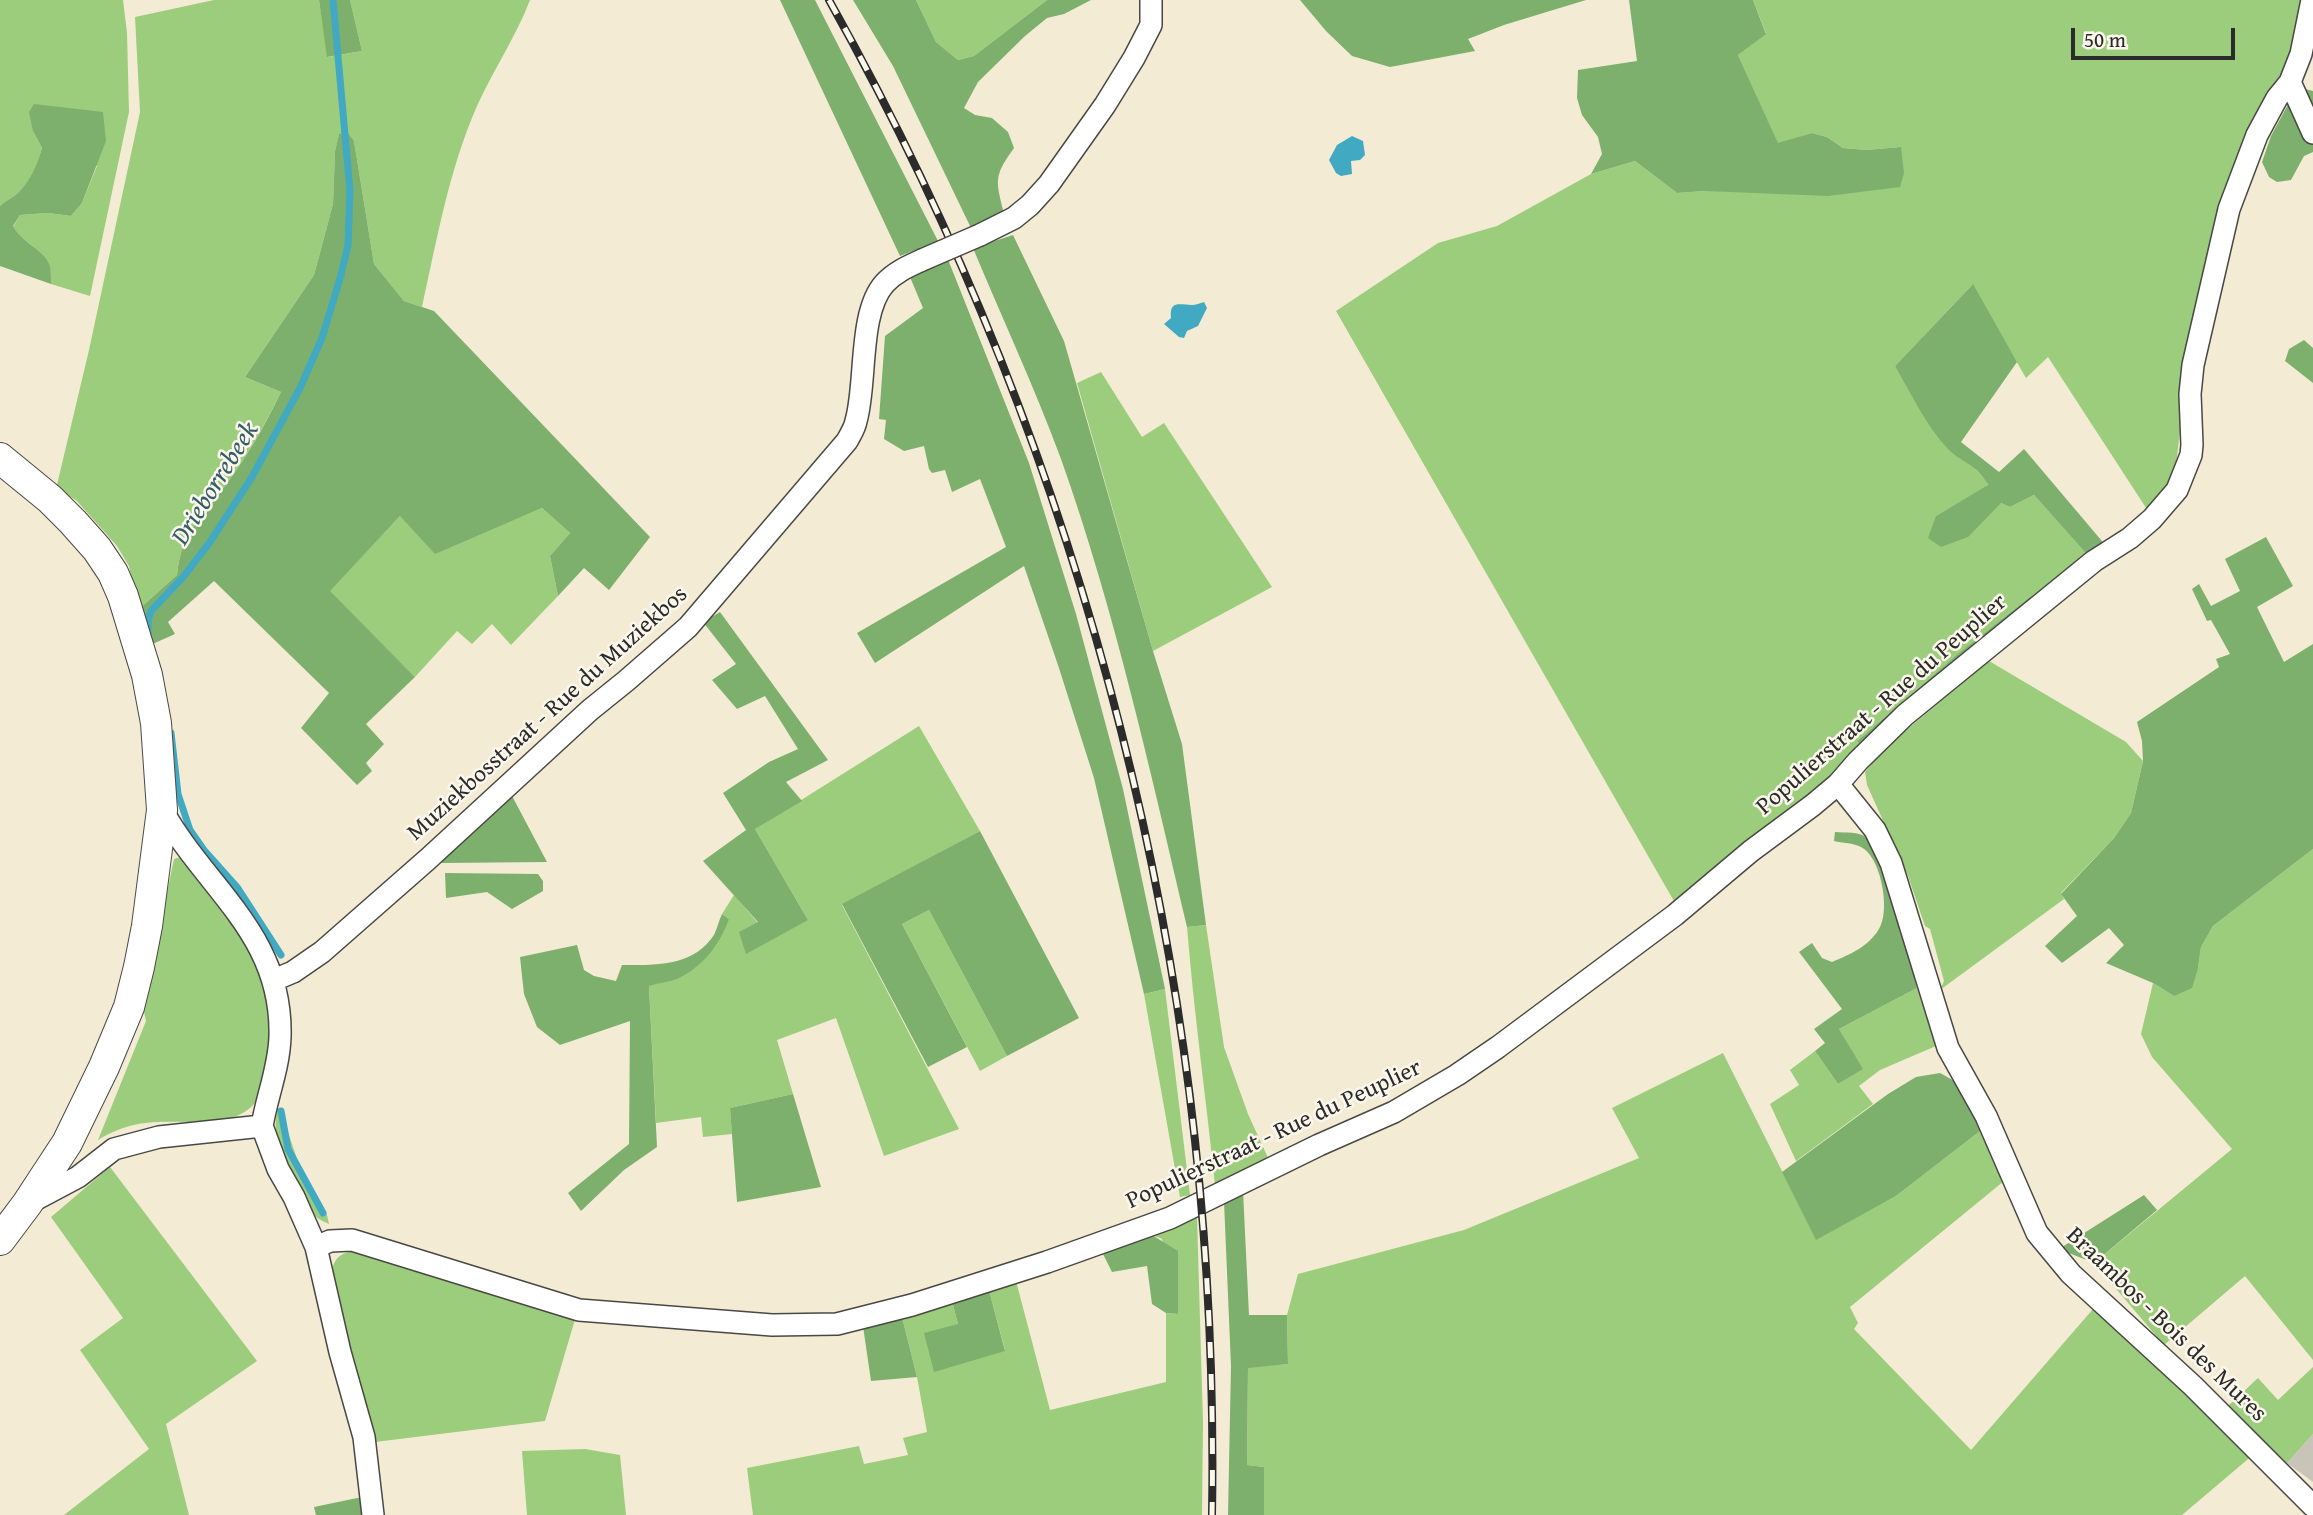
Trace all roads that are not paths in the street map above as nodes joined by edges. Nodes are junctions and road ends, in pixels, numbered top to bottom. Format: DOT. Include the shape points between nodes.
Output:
graph roads {
  1 [pos="1151,0"];
  2 [pos="2312,0"];
  3 [pos="2290,82"];
  4 [pos="2313,133"];
  5 [pos="0,458"];
  6 [pos="1838,784"];
  7 [pos="162,810"];
  8 [pos="274,980"];
  9 [pos="262,1126"];
  10 [pos="27,1204"];
  11 [pos="0,1240"];
  12 [pos="316,1247"];
  13 [pos="2313,1506"];
  14 [pos="373,1515"];
  1 -- 8 [label="street, Muziekbosstraat - Rue du Muziekbos, bridge" via="1151,24 1125,75 1030,205 1014,218 922,260 883,284 869,322 860,403 847,441 688,627 331,944"];
  2 -- 3 [label="street, Populierstraat - Rue du Peuplier"];
  3 -- 4 [label="street"];
  3 -- 6 [label="street, Populierstraat - Rue du Peuplier" via="2257,135 2229,209 2193,365 2190,455 2177,490 2130,538 2025,616 1905,715"];
  5 -- 7 [label="main road" via="74,522 113,573 147,675 156,723"];
  6 -- 12 [label="street, Populierstraat - Rue du Peuplier" via="1675,915 1499,1047 1394,1112 1170,1218 912,1305 836,1324 760,1324 579,1310 352,1240"];
  6 -- 13 [label="street, Braambos - Bois des Mures" via="1875,830 1891,863 1948,1048 1986,1116 2037,1233 2071,1274"];
  7 -- 8 [label="street" via="183,846 251,931"];
  7 -- 10 [label="main road" via="147,926 129,1007 67,1143"];
  8 -- 9 [label="street" via="280,1037"];
  9 -- 10 [label="street" via="159,1137 114,1149 78,1177"];
  9 -- 12 [label="street"];
  10 -- 11 [label="main road"];
  12 -- 14 [label="street" via="363,1437"];
}
